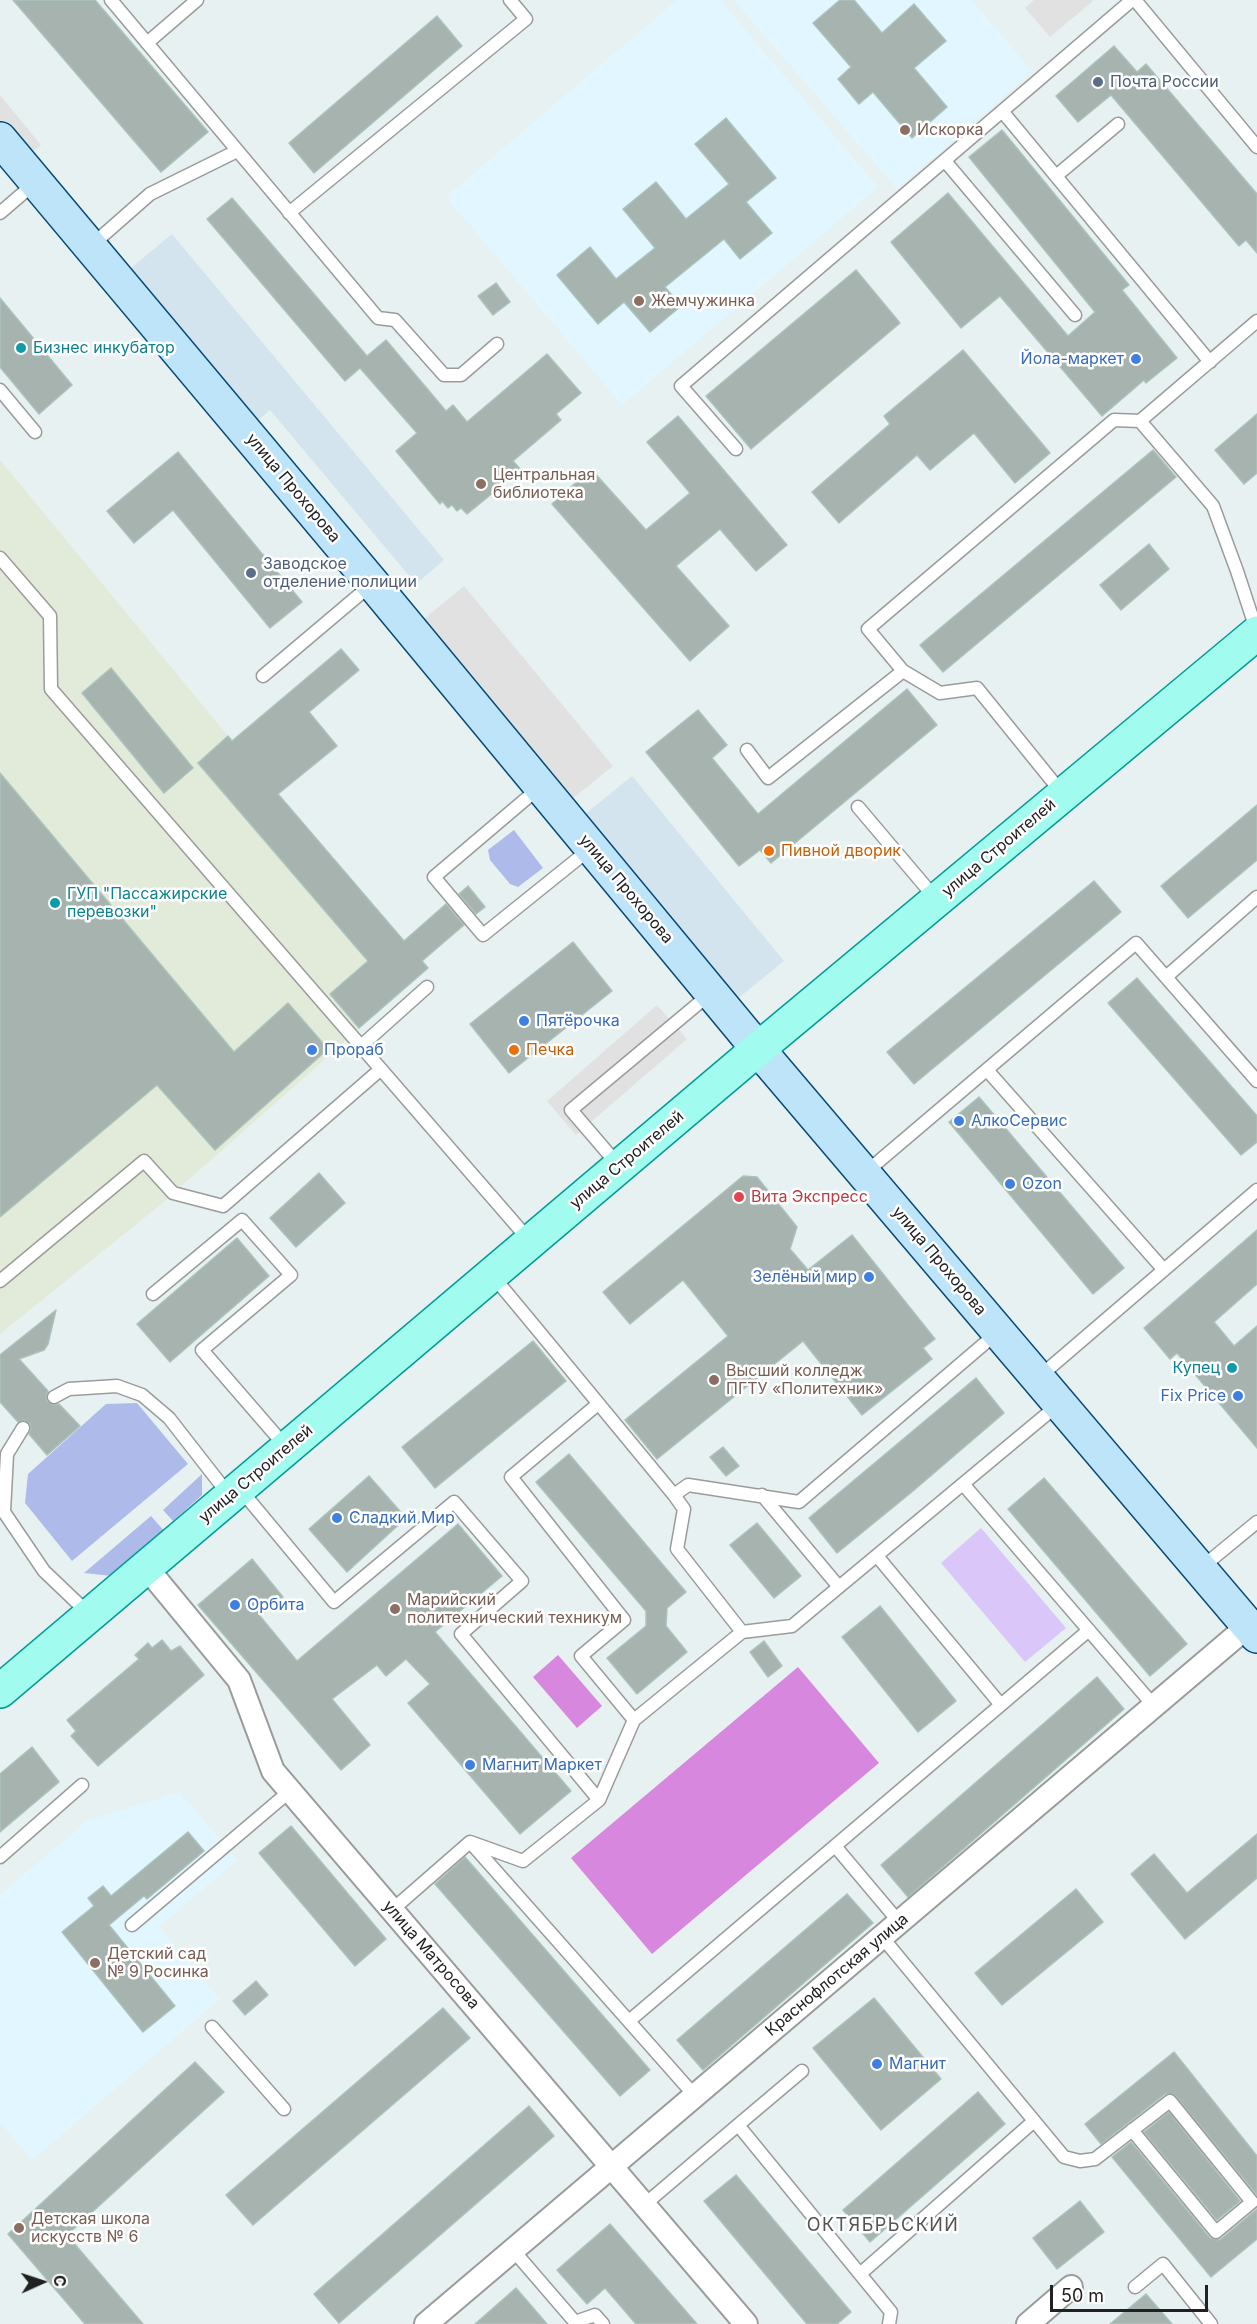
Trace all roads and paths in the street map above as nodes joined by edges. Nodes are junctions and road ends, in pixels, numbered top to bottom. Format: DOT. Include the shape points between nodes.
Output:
graph roads {
  1 [pos="111,0"];
  2 [pos="197,0"];
  3 [pos="510,0"];
  4 [pos="1133,0"];
  5 [pos="147,44"];
  6 [pos="1002,111"];
  7 [pos="1118,124"];
  8 [pos="1257,126"];
  9 [pos="1247,134"];
  10 [pos="0,139"];
  11 [pos="1257,147"];
  12 [pos="237,151"];
  13 [pos="945,161"];
  14 [pos="1056,176"];
  15 [pos="37,181"];
  16 [pos="0,213"];
  17 [pos="289,213"];
  18 [pos="91,245"];
  19 [pos="1075,315"];
  20 [pos="1257,321"];
  21 [pos="497,345"];
  22 [pos="1210,362"];
  23 [pos="0,390"];
  24 [pos="1140,421"];
  25 [pos="35,432"];
  26 [pos="735,449"];
  27 [pos="0,558"];
  28 [pos="373,584"];
  29 [pos="1257,632"];
  30 [pos="903,671"];
  31 [pos="263,676"];
  32 [pos="747,750"];
  33 [pos="541,787"];
  34 [pos="1063,795"];
  35 [pos="858,807"];
  36 [pos="592,848"];
  37 [pos="1257,897"];
  38 [pos="936,900"];
  39 [pos="1166,977"];
  40 [pos="427,987"];
  41 [pos="711,992"];
  42 [pos="362,1046"];
  43 [pos="758,1048"];
  44 [pos="381,1069"];
  45 [pos="987,1070"];
  46 [pos="1257,1081"];
  47 [pos="619,1166"];
  48 [pos="864,1174"];
  49 [pos="1257,1190"];
  50 [pos="530,1241"];
  51 [pos="1164,1270"];
  52 [pos="491,1274"];
  53 [pos="0,1281"];
  54 [pos="153,1294"];
  55 [pos="998,1332"];
  56 [pos="1038,1378"];
  57 [pos="54,1397"];
  58 [pos="1059,1403"];
  59 [pos="598,1404"];
  60 [pos="23,1428"];
  61 [pos="286,1448"];
  62 [pos="963,1484"];
  63 [pos="235,1492"];
  64 [pos="674,1495"];
  65 [pos="762,1495"];
  66 [pos="1257,1522"];
  67 [pos="877,1556"];
  68 [pos="146,1567"];
  69 [pos="1200,1569"];
  70 [pos="839,1587"];
  71 [pos="90,1615"];
  72 [pos="1089,1630"];
  73 [pos="1253,1631"];
  74 [pos="742,1632"];
  75 [pos="0,1691"];
  76 [pos="1001,1705"];
  77 [pos="1154,1706"];
  78 [pos="634,1720"];
  79 [pos="82,1785"];
  80 [pos="290,1791"];
  81 [pos="599,1800"];
  82 [pos="470,1842"];
  83 [pos="835,1846"];
  84 [pos="0,1857"];
  85 [pos="392,1910"];
  86 [pos="132,1925"];
  87 [pos="891,1930"];
  88 [pos="629,2021"];
  89 [pos="212,2027"];
  90 [pos="802,2071"];
  91 [pos="695,2096"];
  92 [pos="284,2109"];
  93 [pos="1034,2121"];
  94 [pos="738,2125"];
  95 [pos="1132,2130"];
  96 [pos="612,2167"];
  97 [pos="644,2205"];
  98 [pos="513,2250"];
  99 [pos="860,2274"];
  100 [pos="1071,2287"];
  101 [pos="1135,2287"];
  102 [pos="426,2324"];
  103 [pos="603,2324"];
  104 [pos="746,2324"];
  105 [pos="889,2324"];
  106 [pos="1028,2324"];
  107 [pos="1211,2324"];
  1 -- 5 [label="lane"];
  2 -- 5 [label="lane"];
  3 -- 17 [label="lane" via="525,19"];
  4 -- 6 [label="lane"];
  4 -- 9 [label="lane"];
  5 -- 12 [label="lane"];
  6 -- 13 [label="lane"];
  6 -- 14 [label="lane"];
  7 -- 14 [label="lane"];
  8 -- 9 [label="lane"];
  9 -- 11 [label="lane"];
  10 -- 15 [label="street, улица Прохорова"];
  12 -- 17 [label="lane"];
  12 -- 18 [label="lane" via="150,194"];
  13 -- 19 [label="lane"];
  13 -- 26 [label="lane" via="681,386"];
  14 -- 22 [label="lane"];
  15 -- 16 [label="lane"];
  15 -- 18 [label="street, улица Прохорова"];
  17 -- 21 [label="lane" via="378,318 395,320 444,375 461,375"];
  18 -- 28 [label="street, улица Прохорова"];
  20 -- 22 [label="lane"];
  22 -- 24 [label="lane"];
  23 -- 25 [label="lane"];
  24 -- 29 [label="lane" via="1212,506"];
  24 -- 30 [label="lane" via="1114,420 868,629"];
  27 -- 42 [label="lane" via="50,616 51,689"];
  28 -- 31 [label="lane"];
  28 -- 33 [label="street, улица Прохорова"];
  29 -- 34 [label="main road, улица Строителей"];
  30 -- 32 [label="lane" via="768,778"];
  30 -- 34 [label="lane" via="940,693 977,688"];
  33 -- 36 [label="street, улица Прохорова"];
  33 -- 36 [label="lane" via="434,877 483,935"];
  34 -- 38 [label="main road, улица Строителей"];
  35 -- 38 [label="lane"];
  36 -- 41 [label="street, улица Прохорова"];
  37 -- 39 [label="lane"];
  38 -- 43 [label="main road, улица Строителей"];
  39 -- 45 [label="lane" via="1136,943"];
  39 -- 46 [label="lane"];
  40 -- 42 [label="lane"];
  41 -- 43 [label="street, улица Прохорова"];
  41 -- 47 [label="lane" via="572,1110"];
  42 -- 44 [label="lane"];
  43 -- 47 [label="main road, улица Строителей"];
  43 -- 48 [label="street, улица Прохорова"];
  44 -- 50 [label="lane"];
  44 -- 53 [label="lane" via="223,1206 173,1193 144,1161"];
  45 -- 48 [label="lane"];
  45 -- 51 [label="lane"];
  47 -- 50 [label="main road, улица Строителей"];
  48 -- 55 [label="street, улица Прохорова"];
  49 -- 51 [label="lane"];
  50 -- 52 [label="main road, улица Строителей"];
  51 -- 56 [label="lane"];
  52 -- 59 [label="lane"];
  52 -- 61 [label="main road, улица Строителей"];
  54 -- 61 [label="lane" via="242,1220 291,1275 202,1350"];
  55 -- 56 [label="street, улица Прохорова"];
  55 -- 65 [label="lane" via="799,1502"];
  56 -- 58 [label="street, улица Прохорова"];
  57 -- 63 [label="lane" via="69,1389 117,1386 142,1395 169,1418"];
  58 -- 62 [label="lane"];
  58 -- 69 [label="street, улица Прохорова"];
  59 -- 64 [label="lane"];
  59 -- 78 [label="lane" via="511,1477 624,1620 581,1656"];
  60 -- 71 [label="lane" via="7,1454 4,1512 44,1571"];
  61 -- 63 [label="main road, улица Строителей"];
  62 -- 67 [label="lane"];
  62 -- 72 [label="lane"];
  63 -- 68 [label="main road, улица Строителей"];
  63 -- 81 [label="lane" via="334,1602 454,1502 522,1581 461,1634"];
  64 -- 65 [label="lane" via="688,1485"];
  64 -- 74 [label="lane" via="684,1509 676,1549"];
  65 -- 70 [label="lane"];
  66 -- 69 [label="lane"];
  67 -- 70 [label="lane"];
  67 -- 76 [label="lane"];
  68 -- 71 [label="main road, улица Строителей"];
  68 -- 80 [label="street, улица Матросова" via="239,1680 273,1771"];
  69 -- 73 [label="street, улица Прохорова"];
  70 -- 74 [label="lane" via="792,1626"];
  71 -- 75 [label="main road, улица Строителей"];
  72 -- 76 [label="lane"];
  72 -- 77 [label="lane"];
  73 -- 77 [label="street, Краснофлотская улица"];
  74 -- 78 [label="lane"];
  76 -- 83 [label="lane"];
  77 -- 87 [label="street, Краснофлотская улица"];
  78 -- 81 [label="lane"];
  79 -- 84 [label="lane"];
  80 -- 85 [label="street, улица Матросова"];
  80 -- 86 [label="lane"];
  81 -- 82 [label="lane" via="523,1861"];
  82 -- 85 [label="lane"];
  82 -- 88 [label="lane"];
  83 -- 87 [label="lane"];
  83 -- 88 [label="lane"];
  85 -- 96 [label="street, улица Матросова"];
  87 -- 91 [label="street, Краснофлотская улица"];
  87 -- 93 [label="lane"];
  88 -- 91 [label="lane"];
  89 -- 92 [label="lane"];
  90 -- 94 [label="lane"];
  91 -- 96 [label="street, Краснофлотская улица"];
  93 -- 95 [label="lane" via="1064,2157 1080,2161 1095,2159"];
  93 -- 99 [label="lane"];
  94 -- 97 [label="lane"];
  94 -- 99 [label="lane"];
  95 -- 95 [label="lane" via="1170,2101 1252,2202 1216,2232"];
  96 -- 97 [label="street, улица Матросова"];
  96 -- 98 [label="street, Краснофлотская улица"];
  97 -- 104 [label="street, улица Матросова"];
  98 -- 102 [label="street, Краснофлотская улица"];
  98 -- 103 [label="lane" via="575,2322 595,2315"];
  99 -- 105 [label="lane" via="891,2312"];
  100 -- 106 [label="street"];
  101 -- 107 [label="lane" via="1163,2264"];
}
